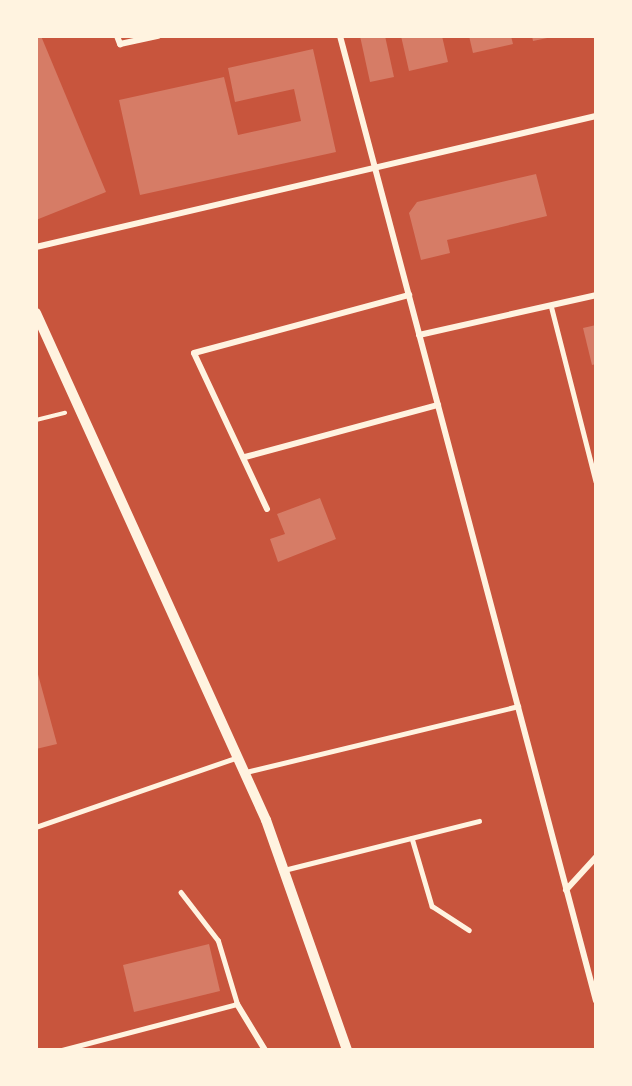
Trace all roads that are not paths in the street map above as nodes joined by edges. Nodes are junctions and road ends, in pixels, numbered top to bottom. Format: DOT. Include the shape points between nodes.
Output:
graph roads {
  1 [pos="117,36"];
  2 [pos="158,36"];
  3 [pos="340,36"];
  4 [pos="596,116"];
  5 [pos="375,168"];
  6 [pos="36,247"];
  7 [pos="409,295"];
  8 [pos="596,295"];
  9 [pos="551,305"];
  10 [pos="36,313"];
  11 [pos="419,334"];
  12 [pos="438,405"];
  13 [pos="245,457"];
  14 [pos="596,480"];
  15 [pos="267,509"];
  16 [pos="518,706"];
  17 [pos="238,757"];
  18 [pos="245,773"];
  19 [pos="479,821"];
  20 [pos="36,827"];
  21 [pos="412,838"];
  22 [pos="596,857"];
  23 [pos="284,870"];
  24 [pos="566,890"];
  25 [pos="182,893"];
  26 [pos="469,930"];
  27 [pos="596,1001"];
  28 [pos="237,1004"];
  29 [pos="62,1050"];
  30 [pos="265,1050"];
  31 [pos="347,1050"];
  1 -- 2 [label="street" via="120,44"];
  3 -- 5 [label="street"];
  4 -- 5 [label="street"];
  5 -- 6 [label="street"];
  5 -- 7 [label="street"];
  7 -- 11 [label="street"];
  7 -- 13 [label="street" via="194,353"];
  8 -- 9 [label="street"];
  9 -- 11 [label="street"];
  9 -- 14 [label="lane"];
  10 -- 17 [label="street"];
  11 -- 12 [label="street"];
  12 -- 13 [label="street"];
  12 -- 16 [label="street"];
  13 -- 15 [label="street"];
  16 -- 18 [label="lane"];
  16 -- 24 [label="street"];
  17 -- 18 [label="street"];
  17 -- 20 [label="lane"];
  18 -- 23 [label="street"];
  19 -- 21 [label="lane"];
  21 -- 23 [label="lane"];
  21 -- 26 [label="lane" via="432,906"];
  22 -- 24 [label="street"];
  23 -- 31 [label="street"];
  24 -- 27 [label="street"];
  25 -- 28 [label="lane" via="218,941"];
  28 -- 29 [label="lane"];
  28 -- 30 [label="street"];
}
